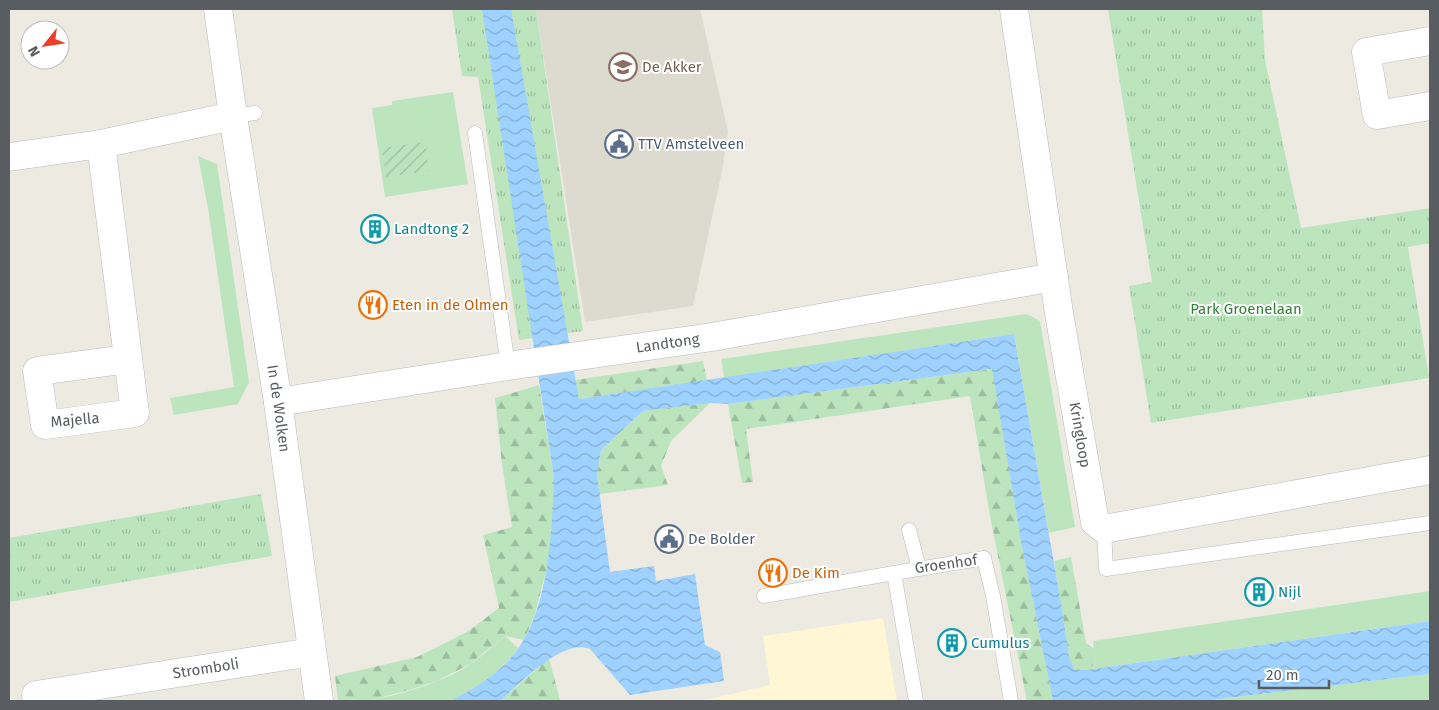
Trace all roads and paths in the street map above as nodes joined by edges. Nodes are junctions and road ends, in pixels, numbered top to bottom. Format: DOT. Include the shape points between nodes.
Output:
graph roads {
  1 [pos="218,9"];
  2 [pos="1014,9"];
  3 [pos="1430,41"];
  4 [pos="1430,106"];
  5 [pos="244,114"];
  6 [pos="475,133"];
  7 [pos="101,144"];
  8 [pos="9,157"];
  9 [pos="1054,277"];
  10 [pos="128,359"];
  11 [pos="520,364"];
  12 [pos="278,402"];
  13 [pos="1430,470"];
  14 [pos="1430,523"];
  15 [pos="1104,529"];
  16 [pos="910,530"];
  17 [pos="918,568"];
  18 [pos="894,573"];
  19 [pos="764,596"];
  20 [pos="312,652"];
  21 [pos="100,693"];
  22 [pos="37,701"];
  23 [pos="319,701"];
  24 [pos="916,701"];
  25 [pos="1010,701"];
  1 -- 5 [label="street, In de Wolken"];
  2 -- 9 [label="street, Kringloop"];
  3 -- 4 [label="street" via="1366,52 1377,115"];
  5 -- 7 [label="street"];
  5 -- 12 [label="street, In de Wolken"];
  6 -- 11 [label="lane"];
  7 -- 8 [label="street"];
  7 -- 10 [label="street"];
  9 -- 11 [label="street, Landtong" via="722,335"];
  9 -- 15 [label="street, Kringloop" via="1095,522"];
  11 -- 12 [label="street, Landtong" via="369,396"];
  12 -- 20 [label="street, In de Wolken"];
  13 -- 15 [label="street"];
  14 -- 15 [label="lane" via="1106,569"];
  16 -- 17 [label="lane"];
  17 -- 18 [label="lane, Groenhof"];
  17 -- 25 [label="lane, Groenhof" via="984,558"];
  18 -- 19 [label="lane"];
  18 -- 24 [label="lane, Groenhof"];
  20 -- 21 [label="street, Stromboli"];
  20 -- 23 [label="street, In de Wolken"];
  21 -- 22 [label="street, Stromboli" via="36,695"];
}
